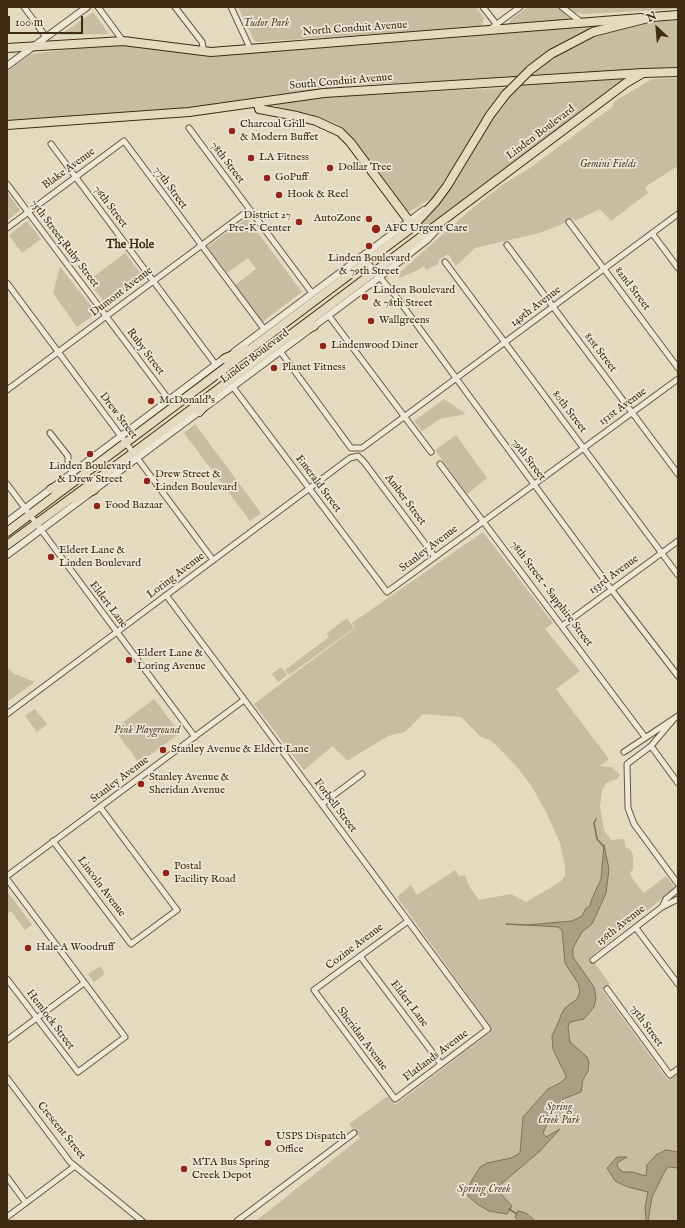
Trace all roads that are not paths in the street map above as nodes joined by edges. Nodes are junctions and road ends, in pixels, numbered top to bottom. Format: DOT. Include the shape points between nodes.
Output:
graph roads {
  1 [pos="24,7"];
  2 [pos="87,7"];
  3 [pos="98,7"];
  4 [pos="176,7"];
  5 [pos="231,7"];
  6 [pos="484,7"];
  7 [pos="520,7"];
  8 [pos="562,7"];
  9 [pos="678,15"];
  10 [pos="652,17"];
  11 [pos="581,22"];
  12 [pos="498,27"];
  13 [pos="46,37"];
  14 [pos="123,41"];
  15 [pos="34,46"];
  16 [pos="7,48"];
  17 [pos="250,48"];
  18 [pos="204,52"];
  19 [pos="7,66"];
  20 [pos="678,72"];
  21 [pos="643,73"];
  22 [pos="258,105"];
  23 [pos="7,125"];
  24 [pos="189,128"];
  25 [pos="124,141"];
  26 [pos="51,144"];
  27 [pos="75,177"];
  28 [pos="7,184"];
  29 [pos="249,210"];
  30 [pos="28,212"];
  31 [pos="678,214"];
  32 [pos="569,222"];
  33 [pos="411,223"];
  34 [pos="7,228"];
  35 [pos="652,233"];
  36 [pos="507,245"];
  37 [pos="201,246"];
  38 [pos="365,260"];
  39 [pos="445,262"];
  40 [pos="678,268"];
  41 [pos="604,269"];
  42 [pos="377,274"];
  43 [pos="153,281"];
  44 [pos="7,283"];
  45 [pos="312,293"];
  46 [pos="553,307"];
  47 [pos="106,316"];
  48 [pos="328,316"];
  49 [pos="314,326"];
  50 [pos="264,329"];
  51 [pos="282,340"];
  52 [pos="262,341"];
  53 [pos="505,343"];
  54 [pos="280,351"];
  55 [pos="58,352"];
  56 [pos="224,359"];
  57 [pos="216,365"];
  58 [pos="678,368"];
  59 [pos="456,379"];
  60 [pos="678,379"];
  61 [pos="229,385"];
  62 [pos="8,387"];
  63 [pos="168,400"];
  64 [pos="199,412"];
  65 [pos="632,413"];
  66 [pos="406,416"];
  67 [pos="50,433"];
  68 [pos="123,439"];
  69 [pos="584,448"];
  70 [pos="431,452"];
  71 [pos="135,456"];
  72 [pos="358,456"];
  73 [pos="440,464"];
  74 [pos="74,471"];
  75 [pos="84,474"];
  76 [pos="678,474"];
  77 [pos="7,484"];
  78 [pos="534,484"];
  79 [pos="51,489"];
  80 [pos="308,489"];
  81 [pos="94,490"];
  82 [pos="61,505"];
  83 [pos="27,512"];
  84 [pos="483,521"];
  85 [pos="7,522"];
  86 [pos="38,527"];
  87 [pos="7,532"];
  88 [pos="678,541"];
  89 [pos="7,545"];
  90 [pos="662,553"];
  91 [pos="7,555"];
  92 [pos="435,557"];
  93 [pos="213,560"];
  94 [pos="678,575"];
  95 [pos="611,589"];
  96 [pos="387,592"];
  97 [pos="166,595"];
  98 [pos="562,626"];
  99 [pos="116,632"];
  100 [pos="678,676"];
  101 [pos="244,700"];
  102 [pos="7,714"];
  103 [pos="678,716"];
  104 [pos="673,720"];
  105 [pos="195,737"];
  106 [pos="645,737"];
  107 [pos="651,746"];
  108 [pos="624,752"];
  109 [pos="362,774"];
  110 [pos="678,784"];
  111 [pos="322,804"];
  112 [pos="100,807"];
  113 [pos="54,842"];
  114 [pos="7,878"];
  115 [pos="678,884"];
  116 [pos="678,889"];
  117 [pos="678,899"];
  118 [pos="662,907"];
  119 [pos="408,920"];
  120 [pos="636,928"];
  121 [pos="360,956"];
  122 [pos="593,960"];
  123 [pos="7,979"];
  124 [pos="84,982"];
  125 [pos="678,984"];
  126 [pos="607,989"];
  127 [pos="314,990"];
  128 [pos="36,1018"];
  129 [pos="488,1029"];
  130 [pos="7,1040"];
  131 [pos="441,1064"];
  132 [pos="678,1069"];
  133 [pos="7,1078"];
  134 [pos="395,1099"];
  135 [pos="354,1133"];
  136 [pos="75,1166"];
  137 [pos="7,1177"];
  138 [pos="26,1203"];
  139 [pos="7,1217"];
  140 [pos="142,1221"];
  141 [pos="237,1221"];
  1 -- 13 [label="street"];
  2 -- 13 [label="street"];
  3 -- 14 [label="street"];
  4 -- 18 [label="street" via="202,42"];
  5 -- 17 [label="street"];
  6 -- 12 [label="street"];
  7 -- 12 [label="street"];
  8 -- 11 [label="street"];
  9 -- 10 [label="main road, North Conduit Avenue"];
  10 -- 11 [label="main road, North Conduit Avenue"];
  10 -- 33 [label="main road, Linden Boulevard, bridge" via="593,32 558,50 530,70 490,115 436,201"];
  11 -- 12 [label="main road, North Conduit Avenue"];
  12 -- 17 [label="main road, North Conduit Avenue" via="488,30"];
  13 -- 15 [label="street"];
  14 -- 15 [label="main road, North Conduit Avenue"];
  14 -- 18 [label="main road, North Conduit Avenue"];
  15 -- 16 [label="main road, North Conduit Avenue"];
  15 -- 19 [label="street"];
  17 -- 18 [label="main road, North Conduit Avenue"];
  20 -- 21 [label="main road, South Conduit Avenue"];
  21 -- 22 [label="main road, South Conduit Avenue" via="324,93"];
  21 -- 42 [label="main road, Linden Boulevard" via="630,80 453,212"];
  22 -- 23 [label="main road, South Conduit Avenue"];
  22 -- 33 [label="main road" via="310,120 340,132"];
  24 -- 29 [label="street, 78th Street"];
  25 -- 27 [label="street, Blake Avenue"];
  25 -- 37 [label="street, 77th Street"];
  26 -- 27 [label="street, 76th Street"];
  27 -- 30 [label="street, Blake Avenue"];
  27 -- 43 [label="street, 76th Street"];
  28 -- 30 [label="street, 75th Street;Ruby Street"];
  29 -- 37 [label="street, Dumont Avenue"];
  29 -- 45 [label="street"];
  30 -- 34 [label="street, Blake Avenue"];
  30 -- 47 [label="street, 75th Street;Ruby Street"];
  31 -- 35 [label="street, 149th Avenue"];
  32 -- 41 [label="street, 82nd Street"];
  33 -- 38 [label="main road, Linden Boulevard"];
  35 -- 40 [label="street"];
  35 -- 41 [label="street, 149th Avenue"];
  36 -- 46 [label="street, 81st Street"];
  37 -- 43 [label="street, Dumont Avenue"];
  37 -- 50 [label="street"];
  38 -- 42 [label="street, 79th Street"];
  38 -- 45 [label="street, Linden Boulevard"];
  38 -- 52 [label="main road, Linden Boulevard"];
  39 -- 53 [label="street, 80th Street"];
  41 -- 46 [label="street, 149th Avenue"];
  41 -- 58 [label="street, 82nd Street"];
  42 -- 48 [label="street, Linden Boulevard"];
  42 -- 51 [label="main road, Linden Boulevard"];
  42 -- 59 [label="street, 79th Street"];
  43 -- 47 [label="street, Dumont Avenue"];
  43 -- 57 [label="street"];
  44 -- 55 [label="street, Drew Street"];
  45 -- 50 [label="street, Linden Boulevard"];
  46 -- 53 [label="street, 149th Avenue"];
  46 -- 65 [label="street, 81st Street"];
  47 -- 55 [label="street, Dumont Avenue"];
  47 -- 63 [label="street, Ruby Street"];
  48 -- 49 [label="street, Linden Boulevard"];
  48 -- 66 [label="street"];
  49 -- 51 [label="main road"];
  49 -- 54 [label="street, Linden Boulevard"];
  50 -- 56 [label="street, Linden Boulevard"];
  51 -- 61 [label="main road, Linden Boulevard"];
  52 -- 56 [label="main road"];
  52 -- 68 [label="main road, Linden Boulevard"];
  53 -- 59 [label="street, 149th Avenue"];
  53 -- 69 [label="street, 80th Street"];
  54 -- 61 [label="street, Linden Boulevard"];
  54 -- 66 [label="street" via="351,448 362,448"];
  55 -- 62 [label="street, Dumont Avenue"];
  55 -- 68 [label="street, Drew Street"];
  56 -- 57 [label="street, Linden Boulevard"];
  57 -- 63 [label="street, Linden Boulevard"];
  59 -- 66 [label="street, 149th Avenue"];
  59 -- 78 [label="street, 79th Street"];
  60 -- 65 [label="street, 151st Avenue"];
  61 -- 64 [label="main road"];
  61 -- 71 [label="main road, Linden Boulevard"];
  61 -- 80 [label="street, Emerald Street"];
  63 -- 68 [label="street, Linden Boulevard"];
  64 -- 71 [label="street, Linden Boulevard"];
  65 -- 69 [label="street, 151st Avenue"];
  65 -- 76 [label="street, 81st Street"];
  66 -- 70 [label="street"];
  67 -- 74 [label="street" via="68,456 68,463"];
  68 -- 71 [label="street, Drew Street"];
  68 -- 74 [label="street, Linden Boulevard"];
  68 -- 75 [label="main road, Linden Boulevard"];
  69 -- 78 [label="street, 151st Avenue"];
  69 -- 90 [label="street, 80th Street"];
  71 -- 81 [label="street, Linden Boulevard"];
  71 -- 82 [label="main road, Linden Boulevard"];
  71 -- 93 [label="street, Drew Street"];
  72 -- 80 [label="street, Loring Avenue" via="350,458"];
  72 -- 92 [label="street, Amber Street"];
  73 -- 84 [label="street, 78th Street - Sapphire Street"];
  74 -- 79 [label="street, Linden Boulevard"];
  75 -- 79 [label="main road"];
  75 -- 83 [label="main road, Linden Boulevard"];
  77 -- 83 [label="street, Eldert Lane"];
  78 -- 84 [label="street, 151st Avenue"];
  78 -- 95 [label="street, 79th Street"];
  79 -- 83 [label="street, Linden Boulevard"];
  80 -- 93 [label="street, Loring Avenue"];
  80 -- 96 [label="street, Emerald Street"];
  81 -- 82 [label="main road"];
  81 -- 86 [label="street, Linden Boulevard"];
  82 -- 86 [label="main road, Linden Boulevard"];
  83 -- 85 [label="street, Linden Boulevard"];
  83 -- 86 [label="street, Eldert Lane"];
  83 -- 87 [label="main road, Linden Boulevard"];
  84 -- 92 [label="street, Stanley Avenue"];
  84 -- 98 [label="street, 78th Street - Sapphire Street"];
  86 -- 89 [label="main road, Linden Boulevard"];
  86 -- 91 [label="street, Linden Boulevard"];
  86 -- 99 [label="street, Eldert Lane"];
  88 -- 90 [label="street, 153rd Avenue"];
  90 -- 94 [label="street, 80th Street"];
  90 -- 95 [label="street, 153rd Avenue"];
  92 -- 96 [label="street, Stanley Avenue"];
  93 -- 97 [label="street, Loring Avenue"];
  95 -- 98 [label="street, 153rd Avenue"];
  95 -- 100 [label="street, 79th Street"];
  97 -- 99 [label="street, Loring Avenue"];
  97 -- 101 [label="street, Forbell Street"];
  98 -- 106 [label="street, 78th Street - Sapphire Street"];
  99 -- 102 [label="street, Loring Avenue"];
  99 -- 105 [label="street, Eldert Lane"];
  101 -- 105 [label="street, Stanley Avenue"];
  101 -- 111 [label="street, Forbell Street"];
  103 -- 104 [label="street"];
  104 -- 106 [label="street"];
  104 -- 107 [label="street"];
  105 -- 112 [label="street, Stanley Avenue"];
  106 -- 108 [label="street"];
  107 -- 110 [label="street"];
  107 -- 115 [label="street" via="627,764 628,808 634,824"];
  109 -- 111 [label="street"];
  111 -- 119 [label="street, Forbell Street"];
  112 -- 113 [label="street, Stanley Avenue"];
  112 -- 113 [label="street, Lincoln Avenue" via="177,910 131,944"];
  113 -- 114 [label="street, Stanley Avenue"];
  114 -- 124 [label="street"];
  116 -- 118 [label="street, 156th Avenue" via="666,899"];
  117 -- 118 [label="street, 156th Avenue"];
  118 -- 120 [label="street, 156th Avenue"];
  119 -- 121 [label="street, Cozine Avenue"];
  119 -- 129 [label="street, Forbell Street"];
  120 -- 122 [label="street, 156th Avenue"];
  120 -- 125 [label="street"];
  121 -- 127 [label="street, Cozine Avenue"];
  121 -- 131 [label="street, Eldert Lane"];
  123 -- 128 [label="street, Hemlock Street"];
  124 -- 128 [label="street"];
  124 -- 128 [label="street, Hemlock Street" via="125,1037 78,1072"];
  126 -- 132 [label="street, 75th Street" via="670,1075"];
  127 -- 134 [label="street, Sheridan Avenue"];
  128 -- 130 [label="street"];
  129 -- 131 [label="street, Flatlands Avenue"];
  131 -- 134 [label="street, Flatlands Avenue"];
  133 -- 136 [label="street, Crescent Street"];
  135 -- 141 [label="street"];
  136 -- 138 [label="street"];
  136 -- 140 [label="street, Crescent Street"];
  137 -- 138 [label="street"];
  138 -- 139 [label="street"];
}
